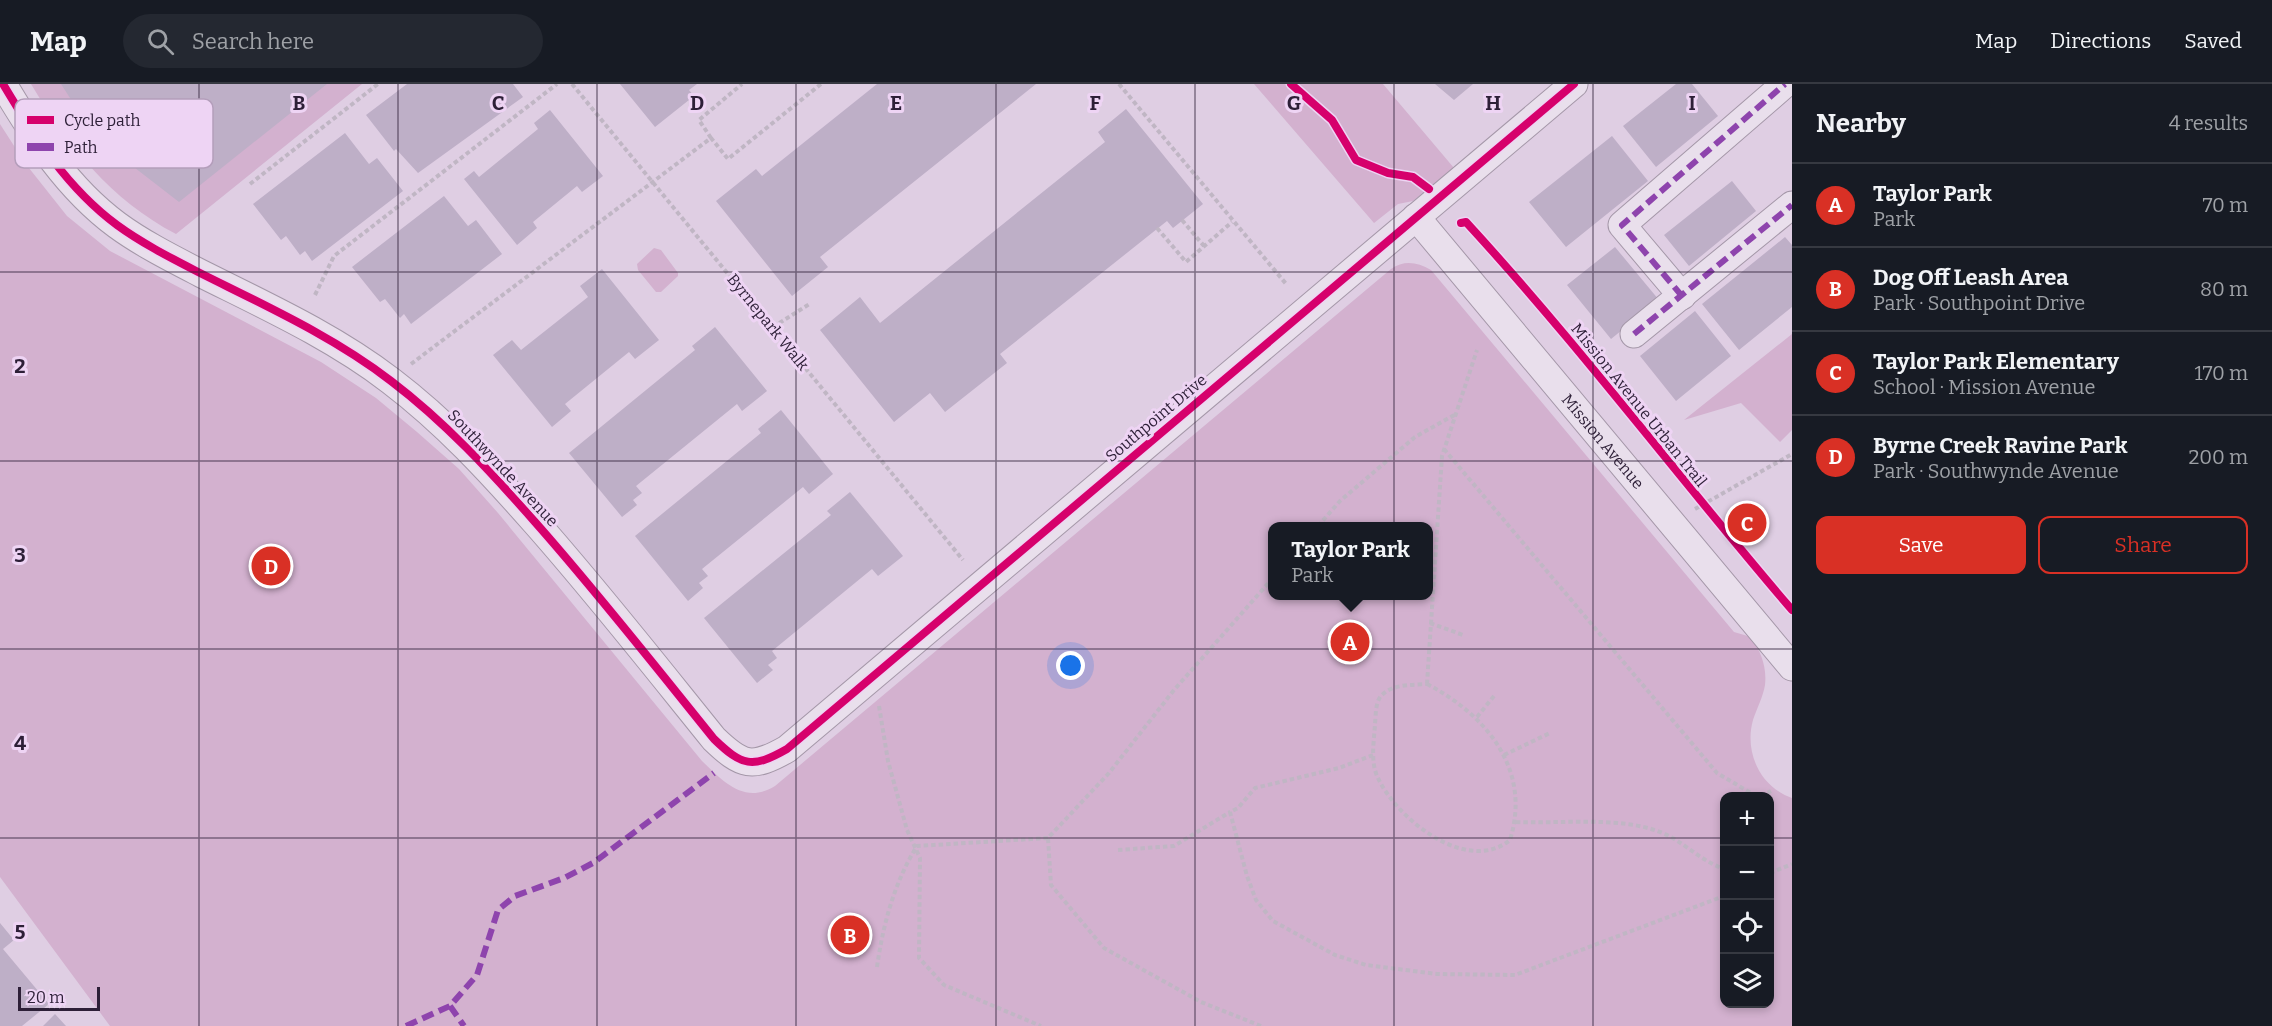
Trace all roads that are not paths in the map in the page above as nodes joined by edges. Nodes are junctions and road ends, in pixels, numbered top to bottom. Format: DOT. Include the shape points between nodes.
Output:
graph roads {
  1 [pos="3,84"];
  2 [pos="1574,84"];
  3 [pos="1785,84"];
  4 [pos="15,104"];
  5 [pos="59,168"];
  6 [pos="1792,205"];
  7 [pos="1416,217"];
  8 [pos="1682,296"];
  9 [pos="1634,334"];
  10 [pos="1792,667"];
  11 [pos="751,763"];
  1 -- 4 [label="street, Southwynde Avenue"];
  2 -- 7 [label="street, Southpoint Drive"];
  3 -- 8 [label="street" via="1622,225"];
  5 -- 11 [label="street, Southwynde Avenue" via="117,225 158,251 296,322 390,380 446,424 590,584 714,738 732,756"];
  6 -- 8 [label="street"];
  7 -- 10 [label="street, Mission Avenue"];
  7 -- 11 [label="street, Southpoint Drive" via="787,749 770,759"];
  8 -- 9 [label="street"];
}
